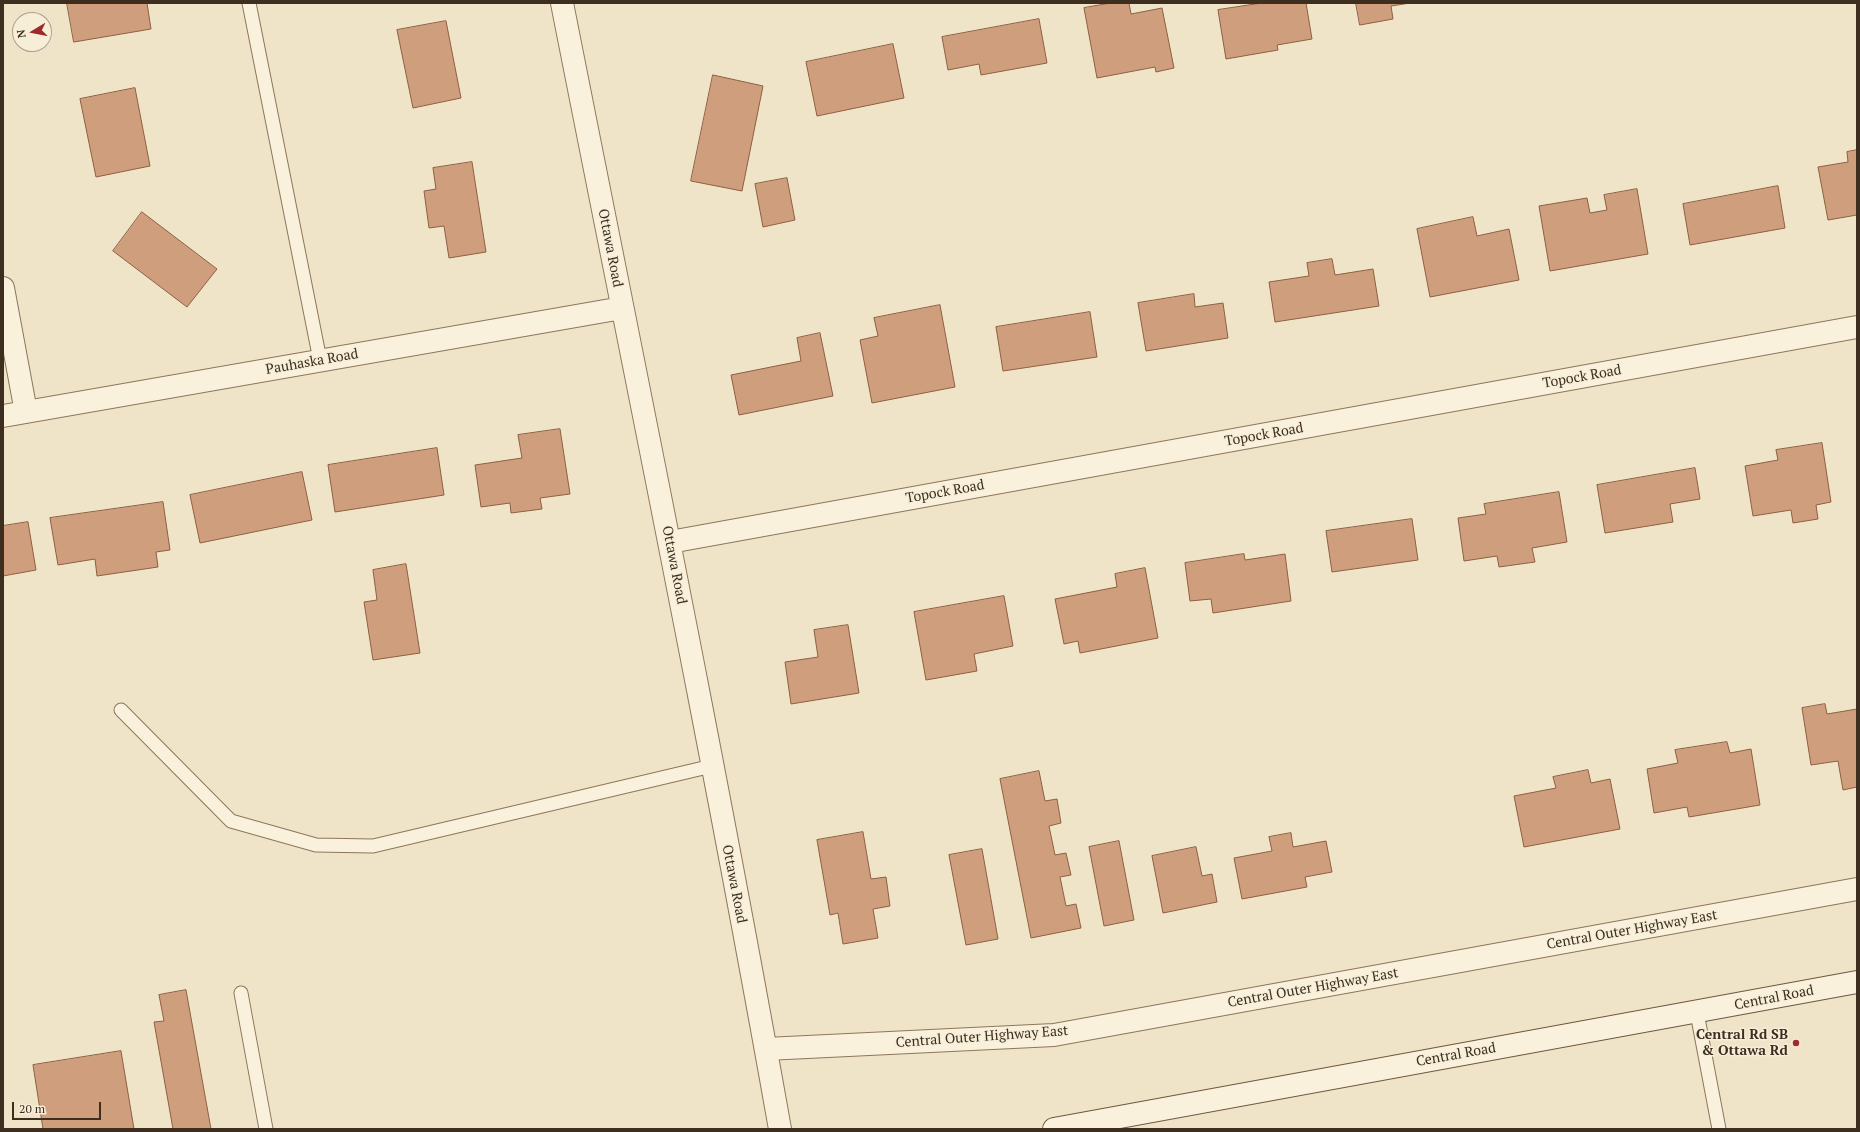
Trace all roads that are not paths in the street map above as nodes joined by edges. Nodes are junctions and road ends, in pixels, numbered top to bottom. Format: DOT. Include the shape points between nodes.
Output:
graph roads {
  1 [pos="250,3"];
  2 [pos="562,3"];
  3 [pos="3,288"];
  4 [pos="622,308"];
  5 [pos="1857,327"];
  6 [pos="320,360"];
  7 [pos="26,412"];
  8 [pos="3,416"];
  9 [pos="670,542"];
  10 [pos="121,710"];
  11 [pos="712,766"];
  12 [pos="1857,889"];
  13 [pos="1857,982"];
  14 [pos="241,993"];
  15 [pos="1697,1013"];
  16 [pos="766,1049"];
  17 [pos="1125,1122"];
  18 [pos="266,1129"];
  19 [pos="780,1129"];
  20 [pos="1054,1129"];
  21 [pos="1719,1129"];
  1 -- 6 [label="lane"];
  2 -- 4 [label="street, Ottawa Road"];
  3 -- 7 [label="street"];
  4 -- 6 [label="street, Pauhaska Road"];
  4 -- 9 [label="street, Ottawa Road"];
  5 -- 9 [label="street, Topock Road"];
  6 -- 7 [label="street, Pauhaska Road"];
  7 -- 8 [label="street, Pauhaska Road"];
  9 -- 11 [label="street, Ottawa Road"];
  10 -- 11 [label="lane" via="231,820 316,845 373,846"];
  11 -- 16 [label="street, Ottawa Road"];
  12 -- 16 [label="street, Central Outer Highway East" via="1054,1035"];
  13 -- 15 [label="street, Central Road"];
  14 -- 18 [label="lane"];
  15 -- 17 [label="street, Central Road"];
  15 -- 21 [label="lane"];
  16 -- 19 [label="street, Ottawa Road"];
  17 -- 20 [label="street, Central Road"];
}
